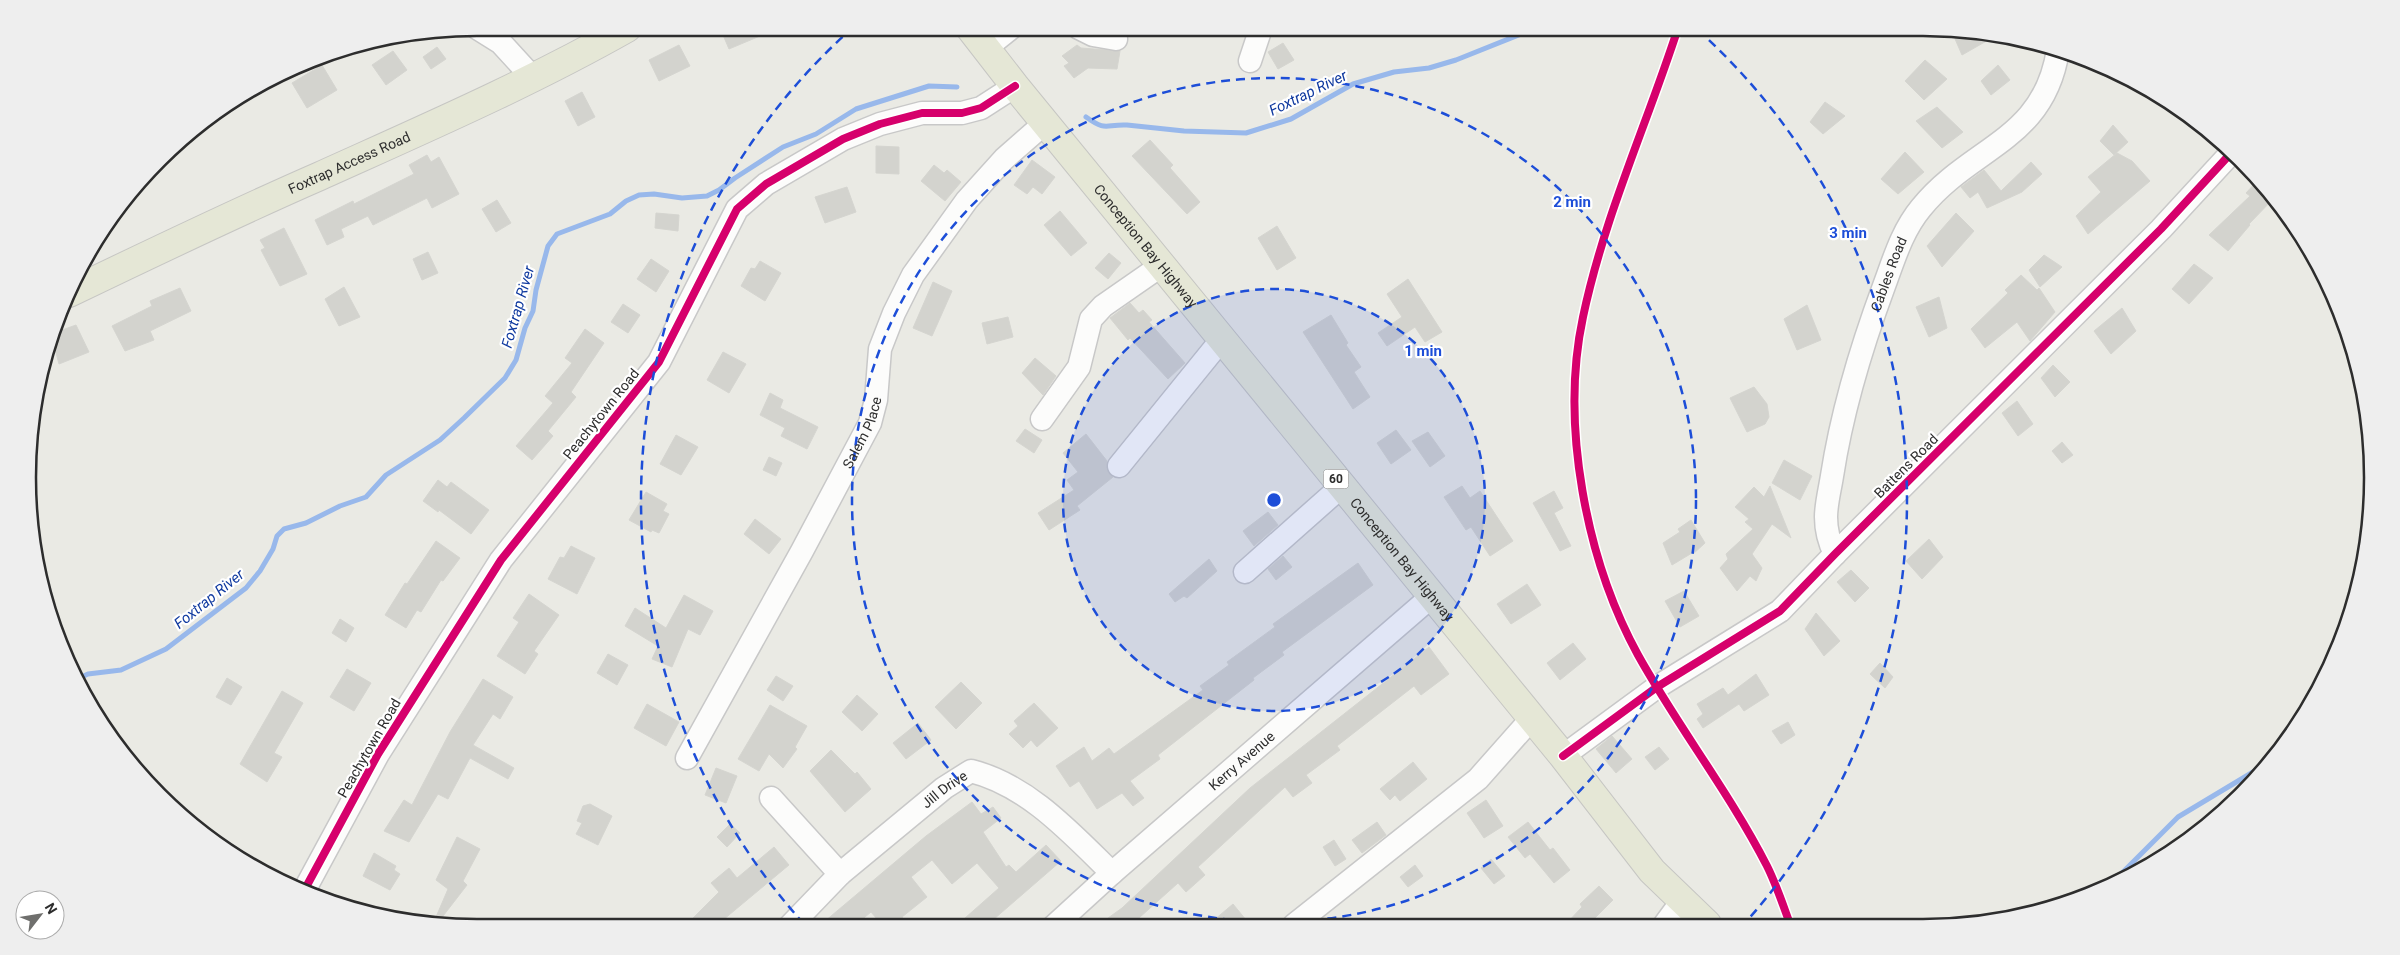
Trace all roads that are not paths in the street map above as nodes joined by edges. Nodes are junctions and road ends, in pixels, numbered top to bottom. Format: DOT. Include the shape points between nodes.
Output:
graph roads {
  1 [pos="490,36"];
  2 [pos="612,36"];
  3 [pos="1099,36"];
  4 [pos="1258,36"];
  5 [pos="978,38"];
  6 [pos="1116,39"];
  7 [pos="2056,57"];
  8 [pos="1250,61"];
  9 [pos="533,78"];
  10 [pos="1015,86"];
  11 [pos="1045,123"];
  12 [pos="2227,158"];
  13 [pos="1162,266"];
  14 [pos="79,288"];
  15 [pos="1222,339"];
  16 [pos="1042,419"];
  17 [pos="1119,466"];
  18 [pos="1342,486"];
  19 [pos="1835,554"];
  20 [pos="1245,572"];
  21 [pos="1431,597"];
  22 [pos="1532,718"];
  23 [pos="1563,756"];
  24 [pos="687,758"];
  25 [pos="771,798"];
  26 [pos="1112,873"];
  27 [pos="840,874"];
  28 [pos="308,884"];
  29 [pos="1682,901"];
  30 [pos="797,919"];
  31 [pos="1062,919"];
  32 [pos="1302,919"];
  33 [pos="1669,919"];
  34 [pos="1702,919"];
  1 -- 9 [label="street" via="501,43"];
  2 -- 9 [label="main road, Foxtrap Access Road"];
  3 -- 6 [label="street"];
  4 -- 8 [label="street"];
  5 -- 10 [label="main road, Conception Bay Highway / 60"];
  7 -- 19 [label="street, Cables Road" via="2051,80 2031,116 1936,192 1914,217 1899,245 1854,375 1836,449 1826,515 1828,536"];
  9 -- 14 [label="main road, Foxtrap Access Road"];
  10 -- 11 [label="main road, Conception Bay Highway / 60"];
  10 -- 28 [label="street, Peachytown Road" via="981,108 962,113 922,113 880,124 842,139 766,184 737,209 659,362 501,560 378,754"];
  11 -- 13 [label="main road, Conception Bay Highway / 60"];
  11 -- 24 [label="street, Salem Place" via="1004,159 967,200 913,275 880,349 876,400 870,423"];
  12 -- 19 [label="street, Battens Road" via="2161,229"];
  13 -- 15 [label="main road, Conception Bay Highway / 60"];
  13 -- 16 [label="street" via="1103,306 1091,319 1079,367"];
  15 -- 17 [label="street"];
  15 -- 18 [label="main road, Conception Bay Highway / 60"];
  18 -- 20 [label="street"];
  18 -- 21 [label="main road, Conception Bay Highway / 60"];
  19 -- 23 [label="street, Battens Road" via="1780,611 1657,687"];
  21 -- 22 [label="main road, Conception Bay Highway / 60"];
  21 -- 26 [label="street, Kerry Avenue"];
  22 -- 23 [label="main road, Conception Bay Highway / 60"];
  22 -- 32 [label="street" via="1478,778"];
  23 -- 29 [label="main road, Conception Bay Highway / 60" via="1652,871"];
  25 -- 27 [label="street"];
  26 -- 27 [label="street, Jill Drive" via="1063,825 1027,798 1000,781 971,772 944,788"];
  26 -- 31 [label="street, Kerry Avenue"];
  27 -- 30 [label="street, Jill Drive"];
  29 -- 33 [label="street"];
  29 -- 34 [label="main road, Conception Bay Highway / 60"];
}
